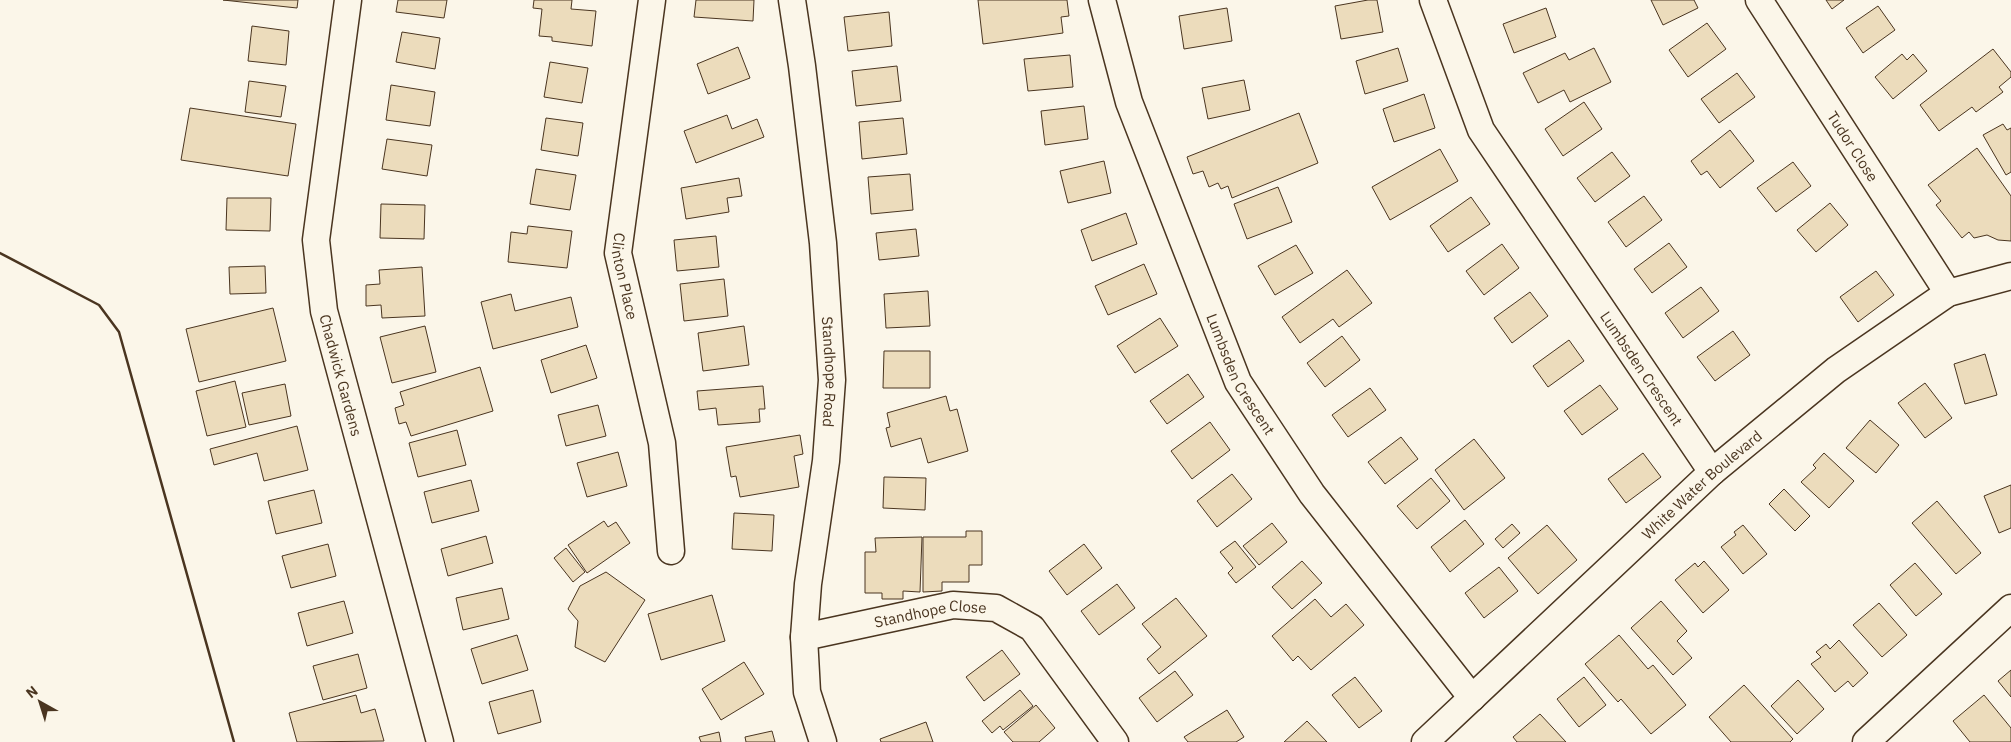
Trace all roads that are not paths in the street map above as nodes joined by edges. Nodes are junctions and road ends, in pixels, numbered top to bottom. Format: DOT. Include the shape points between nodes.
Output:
graph roads {
  1 [pos="348,0"];
  2 [pos="652,0"];
  3 [pos="792,0"];
  4 [pos="1102,0"];
  5 [pos="1433,0"];
  6 [pos="1759,0"];
  7 [pos="2011,276"];
  8 [pos="1948,293"];
  9 [pos="1712,472"];
  10 [pos="671,551"];
  11 [pos="2011,608"];
  12 [pos="804,637"];
  13 [pos="1472,698"];
  14 [pos="440,742"];
  15 [pos="822,742"];
  16 [pos="1115,742"];
  17 [pos="1425,742"];
  18 [pos="1866,742"];
  1 -- 14 [label="street, Chadwick Gardens" via="316,240 324,311"];
  2 -- 10 [label="street, Clinton Place" via="618,253 662,443"];
  3 -- 12 [label="street, Standhope Road" via="823,243 832,380 826,461 808,584"];
  4 -- 13 [label="street, Lumbsden Crescent" via="1129,102 1238,382 1312,494"];
  5 -- 9 [label="street, Lumbsden Crescent" via="1481,130"];
  6 -- 8 [label="street, Tudor Close"];
  7 -- 8 [label="street, White Water Boulevard"];
  8 -- 9 [label="street, White Water Boulevard" via="1836,370"];
  9 -- 13 [label="street, White Water Boulevard"];
  11 -- 18 [label="street"];
  12 -- 15 [label="street, Standhope Road" via="807,692"];
  12 -- 16 [label="street, Standhope Close" via="954,605 996,608 1032,628"];
  13 -- 17 [label="street, White Water Boulevard"];
}
